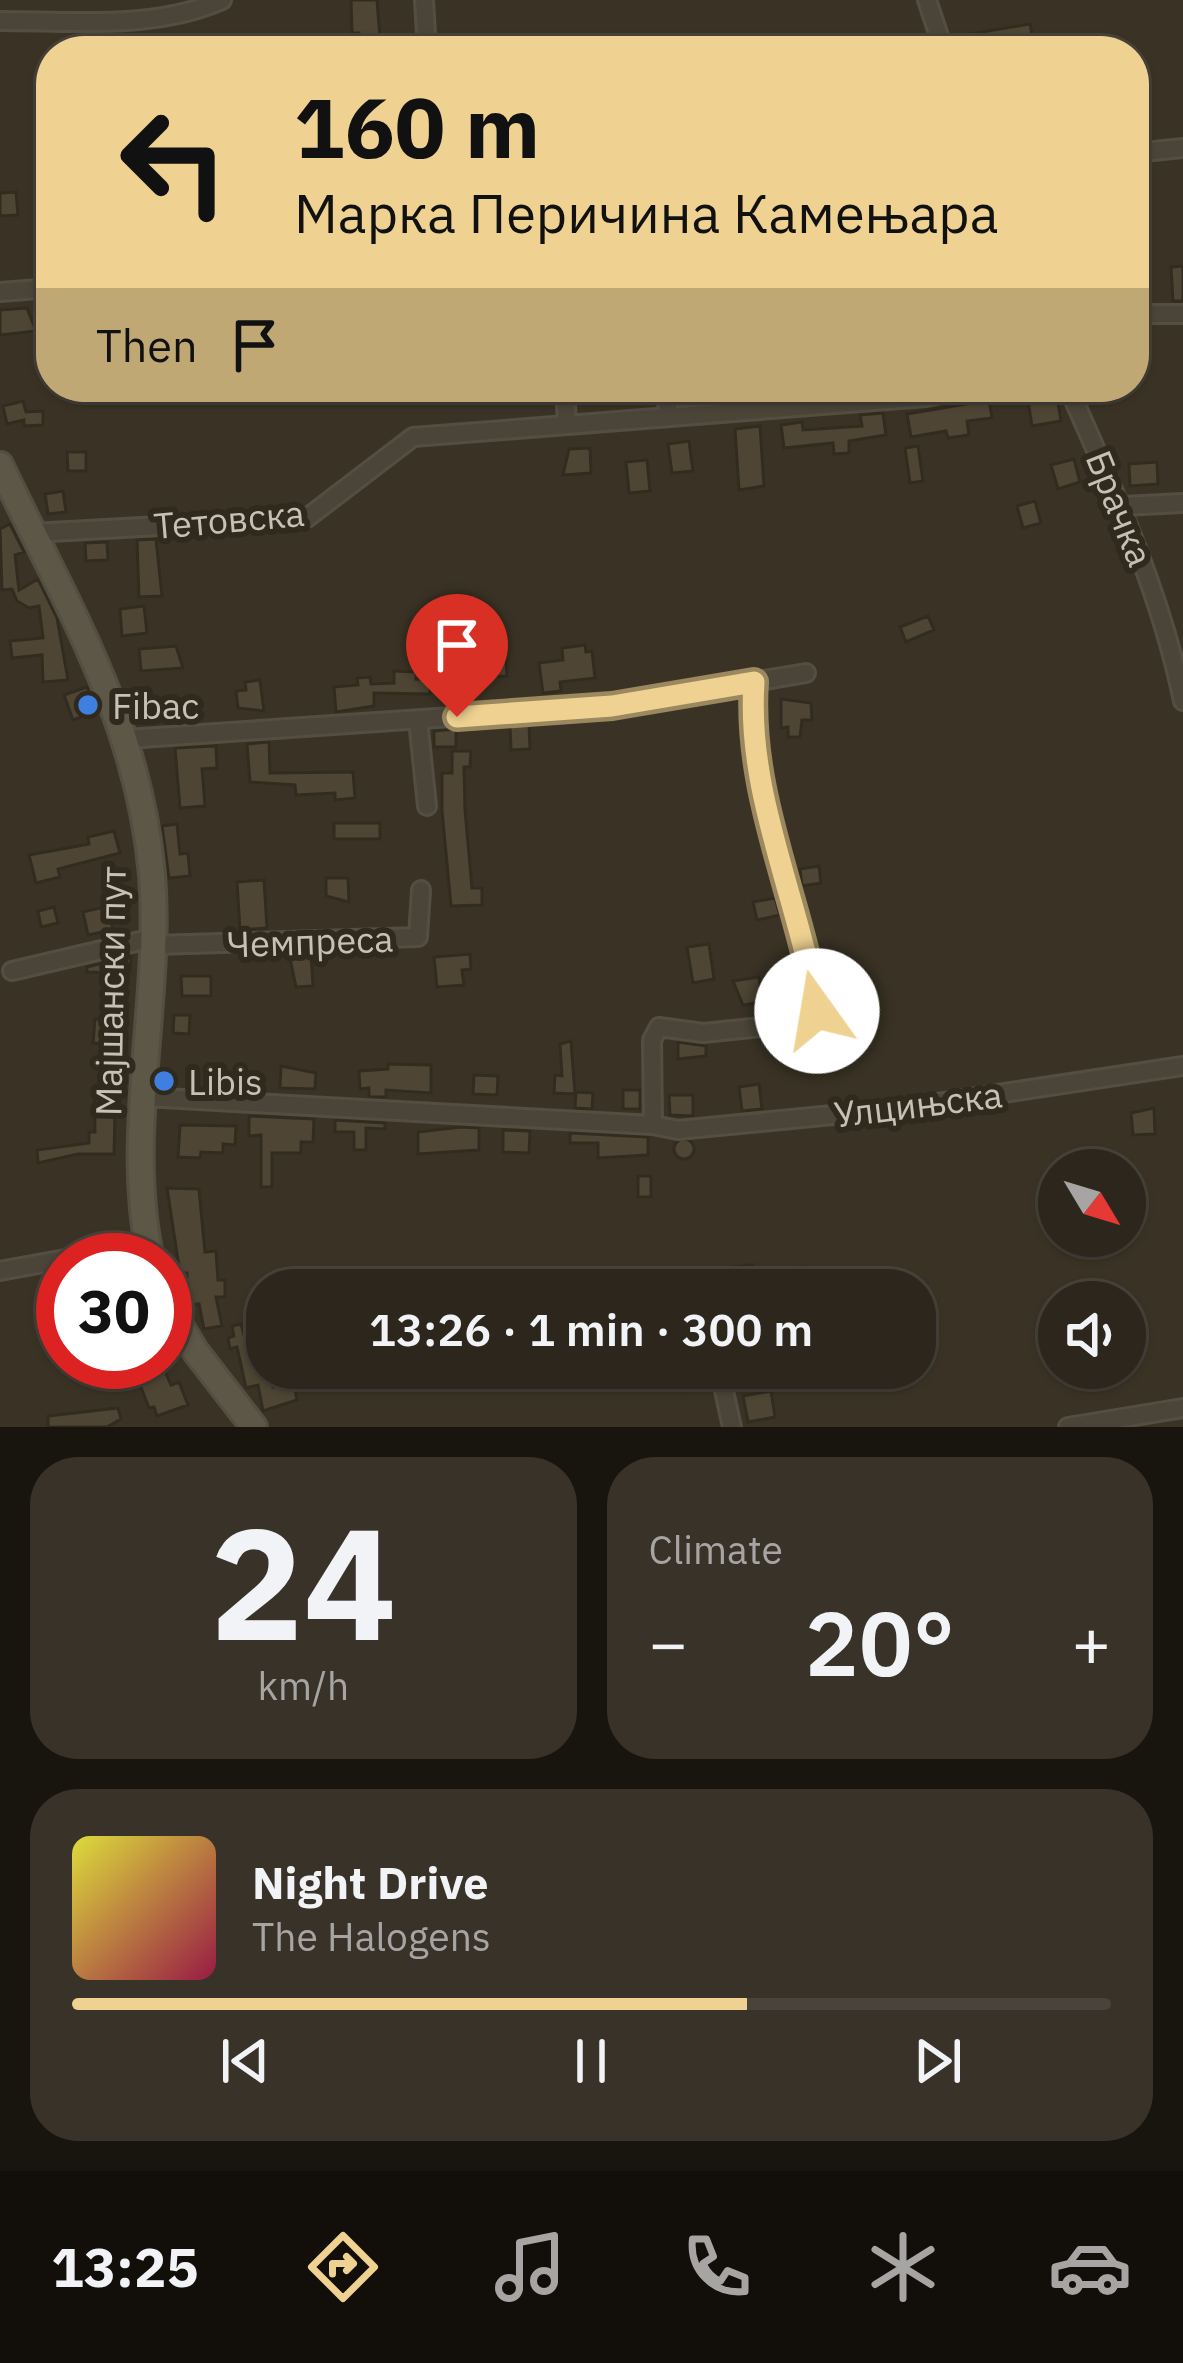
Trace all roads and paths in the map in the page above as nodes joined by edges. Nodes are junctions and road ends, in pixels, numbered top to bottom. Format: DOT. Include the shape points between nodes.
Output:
graph roads {
  1 [pos="221,0"];
  2 [pos="424,0"];
  3 [pos="927,0"];
  4 [pos="0,21"];
  5 [pos="426,36"];
  6 [pos="939,36"];
  7 [pos="1183,148"];
  8 [pos="1149,151"];
  9 [pos="36,289"];
  10 [pos="0,292"];
  11 [pos="1149,314"];
  12 [pos="1183,314"];
  13 [pos="566,402"];
  14 [pos="667,402"];
  15 [pos="855,402"];
  16 [pos="1076,402"];
  17 [pos="669,415"];
  18 [pos="567,424"];
  19 [pos="0,465"];
  20 [pos="1183,503"];
  21 [pos="1124,506"];
  22 [pos="32,533"];
  23 [pos="806,673"];
  24 [pos="754,682"];
  25 [pos="1183,700"];
  26 [pos="418,719"];
  27 [pos="127,739"];
  28 [pos="428,806"];
  29 [pos="421,890"];
  30 [pos="154,942"];
  31 [pos="12,971"];
  32 [pos="1183,1066"];
  33 [pos="146,1097"];
  34 [pos="653,1125"];
  35 [pos="149,1233"];
  36 [pos="36,1266"];
  37 [pos="0,1271"];
  38 [pos="192,1345"];
  39 [pos="724,1389"];
  40 [pos="1183,1408"];
  41 [pos="254,1427"];
  42 [pos="732,1427"];
  43 [pos="1068,1427"];
  1 -- 4 [label="street" via="124,20"];
  2 -- 5 [label="street"];
  3 -- 6 [label="street"];
  7 -- 8 [label="street"];
  9 -- 10 [label="street"];
  11 -- 12 [label="street"];
  13 -- 18 [label="street"];
  14 -- 17 [label="street"];
  15 -- 17 [label="street, Тетовска"];
  16 -- 21 [label="street, Брачка"];
  17 -- 18 [label="street, Тетовска"];
  18 -- 22 [label="street, Тетовска" via="413,436 307,518"];
  19 -- 22 [label="street, Мајшански пут"];
  20 -- 21 [label="street"];
  21 -- 25 [label="street, Брачка"];
  22 -- 27 [label="street, Мајшански пут"];
  23 -- 24 [label="street"];
  24 -- 26 [label="street" via="612,706"];
  24 -- 34 [label="street" via="751,727 762,795 817,1011 799,1025 704,1033 658,1027"];
  26 -- 27 [label="street"];
  26 -- 28 [label="street"];
  27 -- 30 [label="street, Мајшански пут" via="142,801"];
  29 -- 30 [label="street, Чемпреса" via="418,938"];
  30 -- 31 [label="street"];
  30 -- 33 [label="street, Мајшански пут"];
  32 -- 34 [label="street, Улцињска" via="904,1108 678,1130"];
  33 -- 34 [label="street, Улцињска"];
  33 -- 35 [label="street, Мајшански пут"];
  36 -- 37 [label="street"];
  38 -- 41 [label="street"];
  39 -- 42 [label="street"];
  40 -- 43 [label="street"];
}
